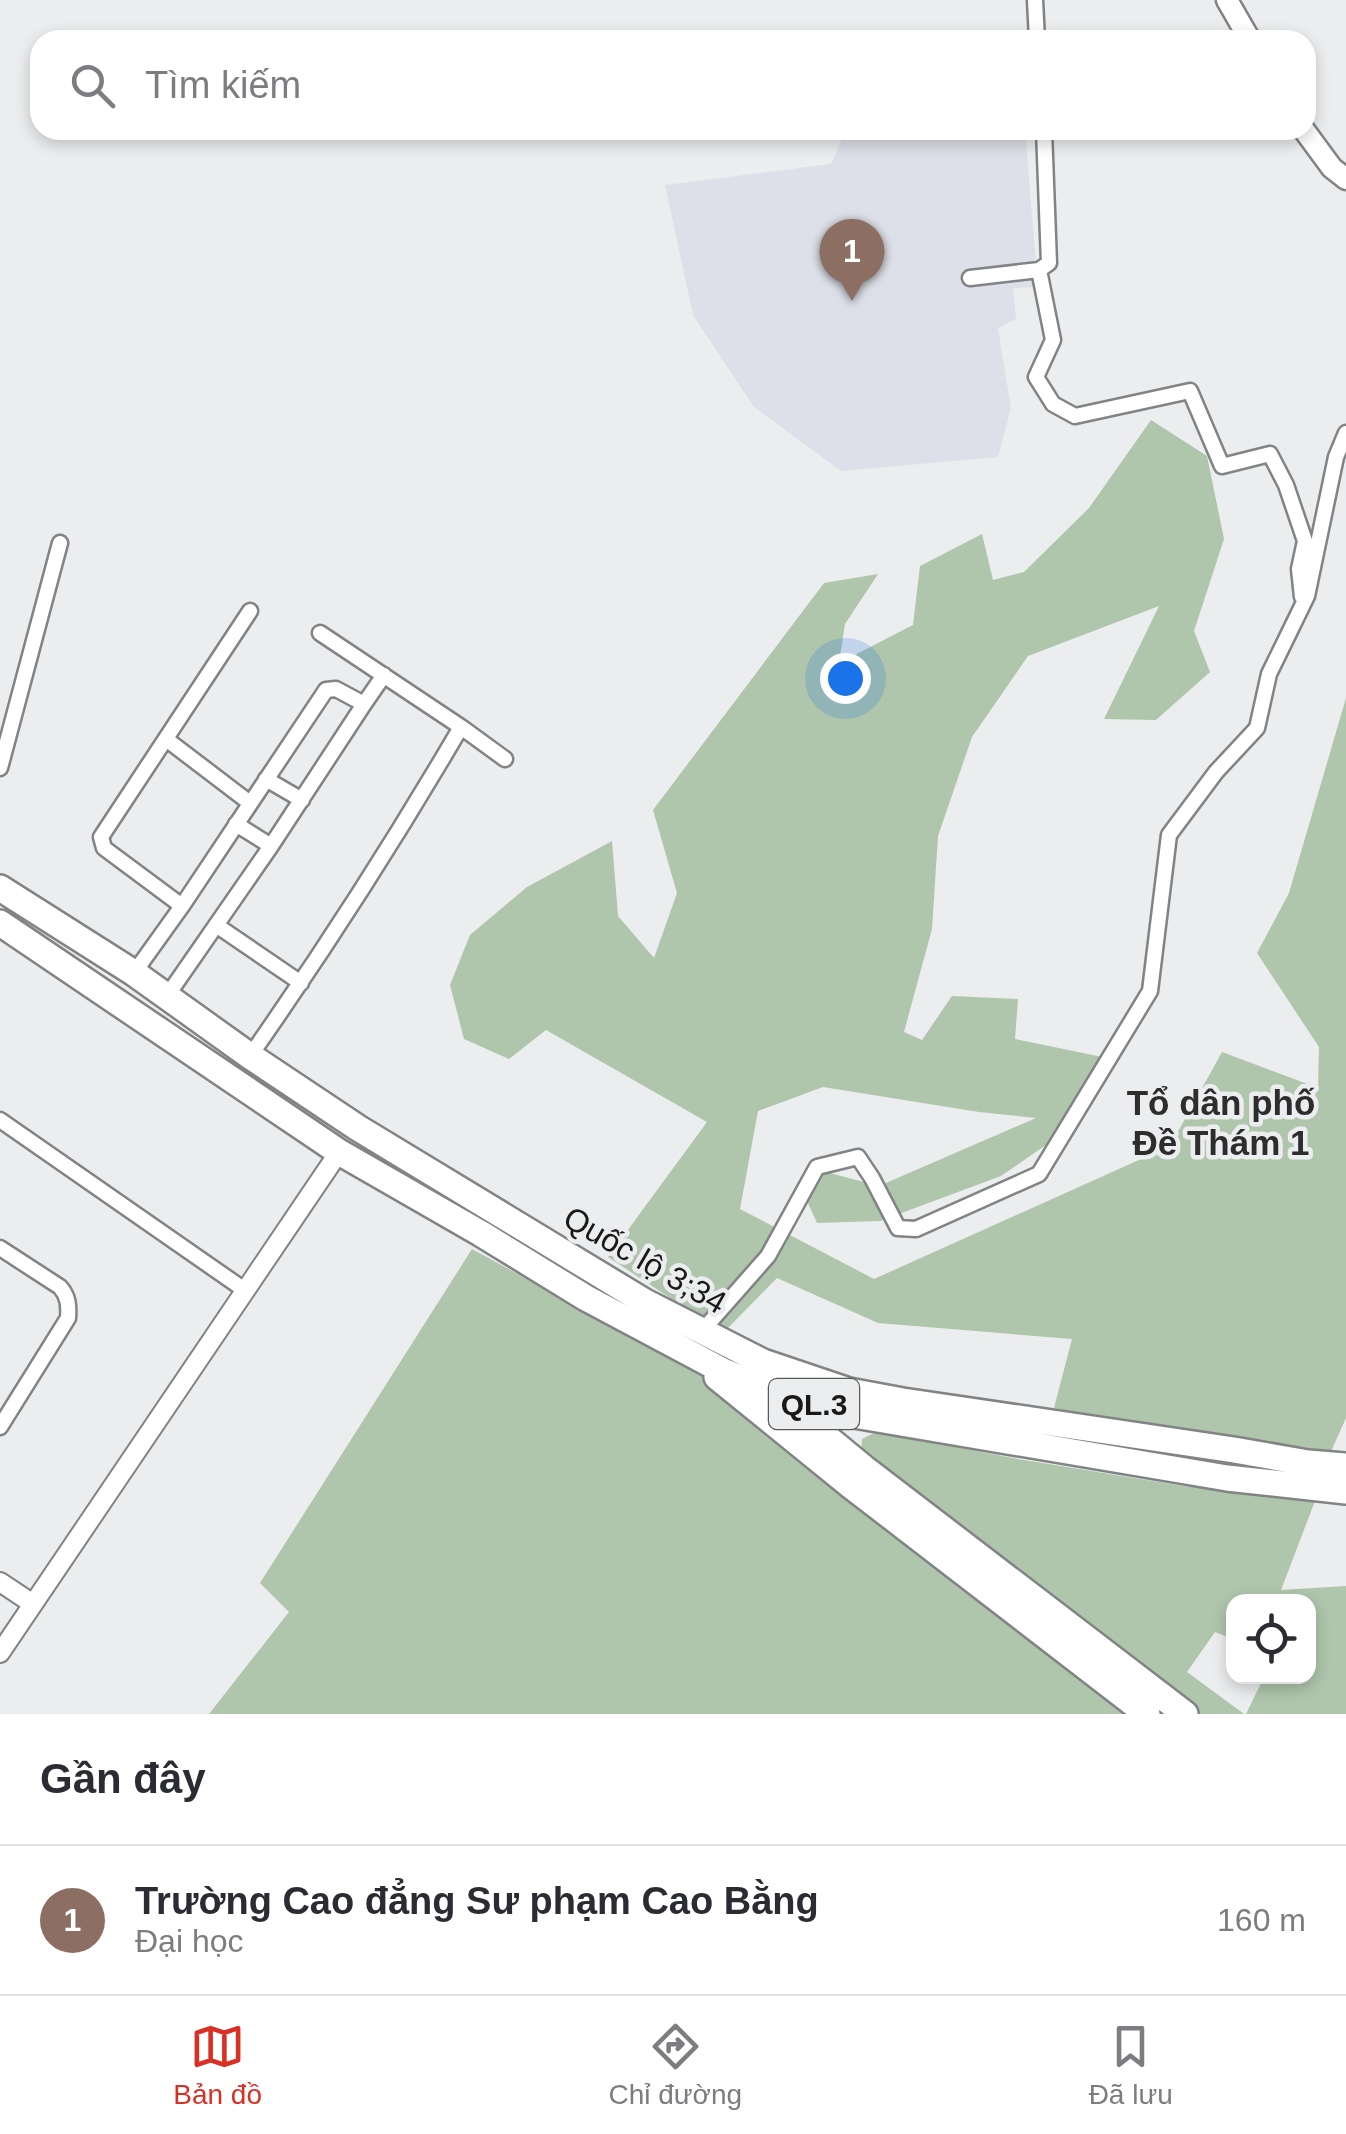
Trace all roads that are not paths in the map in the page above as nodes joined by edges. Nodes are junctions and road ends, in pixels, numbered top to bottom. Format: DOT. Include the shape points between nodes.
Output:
graph roads {
  1 [pos="1034,0"];
  2 [pos="1226,0"];
  3 [pos="1037,30"];
  4 [pos="1244,30"];
  5 [pos="1044,140"];
  6 [pos="1311,140"];
  7 [pos="1346,179"];
  8 [pos="1039,270"];
  9 [pos="970,278"];
  10 [pos="1346,433"];
  11 [pos="60,543"];
  12 [pos="1303,604"];
  13 [pos="250,611"];
  14 [pos="320,633"];
  15 [pos="384,675"];
  16 [pos="364,704"];
  17 [pos="460,728"];
  18 [pos="166,739"];
  19 [pos="505,760"];
  20 [pos="0,768"];
  21 [pos="266,779"];
  22 [pos="302,800"];
  23 [pos="250,803"];
  24 [pos="236,824"];
  25 [pos="271,846"];
  26 [pos="0,888"];
  27 [pos="182,906"];
  28 [pos="0,924"];
  29 [pos="216,925"];
  30 [pos="134,972"];
  31 [pos="301,983"];
  32 [pos="167,996"];
  33 [pos="250,1056"];
  34 [pos="0,1120"];
  35 [pos="358,1128"];
  36 [pos="340,1152"];
  37 [pos="0,1248"];
  38 [pos="246,1291"];
  39 [pos="694,1341"];
  40 [pos="770,1390"];
  41 [pos="7,1402"];
  42 [pos="894,1422"];
  43 [pos="0,1427"];
  44 [pos="1346,1466"];
  45 [pos="858,1477"];
  46 [pos="1346,1491"];
  47 [pos="0,1582"];
  48 [pos="33,1604"];
  49 [pos="0,1654"];
  50 [pos="1147,1714"];
  51 [pos="1185,1714"];
  1 -- 3 [label="street"];
  2 -- 4 [label="main road"];
  5 -- 8 [label="street" via="1050,256"];
  6 -- 7 [label="main road"];
  8 -- 9 [label="street"];
  8 -- 12 [label="street" via="1054,340 1036,376 1054,404 1075,416 1190,391 1222,466 1270,454 1305,541 1299,568"];
  10 -- 12 [label="street"];
  11 -- 20 [label="street"];
  12 -- 39 [label="street" via="1269,674 1257,728 1169,835 1150,991 1039,1174 916,1229 898,1228 858,1157 817,1167 768,1256"];
  13 -- 18 [label="street"];
  14 -- 15 [label="street"];
  15 -- 16 [label="street"];
  15 -- 17 [label="street"];
  16 -- 21 [label="street" via="326,690"];
  16 -- 22 [label="street"];
  17 -- 19 [label="street"];
  17 -- 31 [label="street"];
  18 -- 23 [label="street"];
  18 -- 27 [label="street" via="101,841"];
  21 -- 22 [label="street"];
  21 -- 23 [label="street"];
  22 -- 25 [label="street"];
  23 -- 24 [label="street"];
  24 -- 25 [label="street"];
  24 -- 27 [label="street"];
  25 -- 29 [label="street"];
  26 -- 30 [label="highway, Quốc lộ 3;34 / QL.3"];
  27 -- 30 [label="street"];
  28 -- 36 [label="highway, Quốc lộ 3;34 / QL.3"];
  29 -- 31 [label="street"];
  29 -- 32 [label="street"];
  30 -- 32 [label="highway, Quốc lộ 3;34 / QL.3"];
  31 -- 33 [label="street"];
  32 -- 33 [label="highway, Quốc lộ 3;34 / QL.3"];
  33 -- 35 [label="highway, Quốc lộ 3;34 / QL.3"];
  34 -- 38 [label="street"];
  35 -- 36 [label="highway"];
  35 -- 39 [label="highway, Quốc lộ 3;34 / QL.3" via="646,1302"];
  36 -- 38 [label="street"];
  36 -- 39 [label="highway, Quốc lộ 3;34 / QL.3" via="586,1298"];
  37 -- 41 [label="street" via="60,1287 69,1308"];
  38 -- 48 [label="street"];
  39 -- 40 [label="highway"];
  39 -- 44 [label="highway, Quốc lộ 3;34 / QL.3" via="849,1391"];
  39 -- 45 [label="highway"];
  40 -- 42 [label="highway, QL.3"];
  40 -- 45 [label="highway"];
  41 -- 43 [label="street"];
  42 -- 45 [label="highway" via="871,1425 856,1437"];
  42 -- 46 [label="highway, QL.3" via="1227,1478"];
  45 -- 50 [label="highway"];
  45 -- 51 [label="highway"];
  47 -- 48 [label="street"];
  48 -- 49 [label="street"];
}
